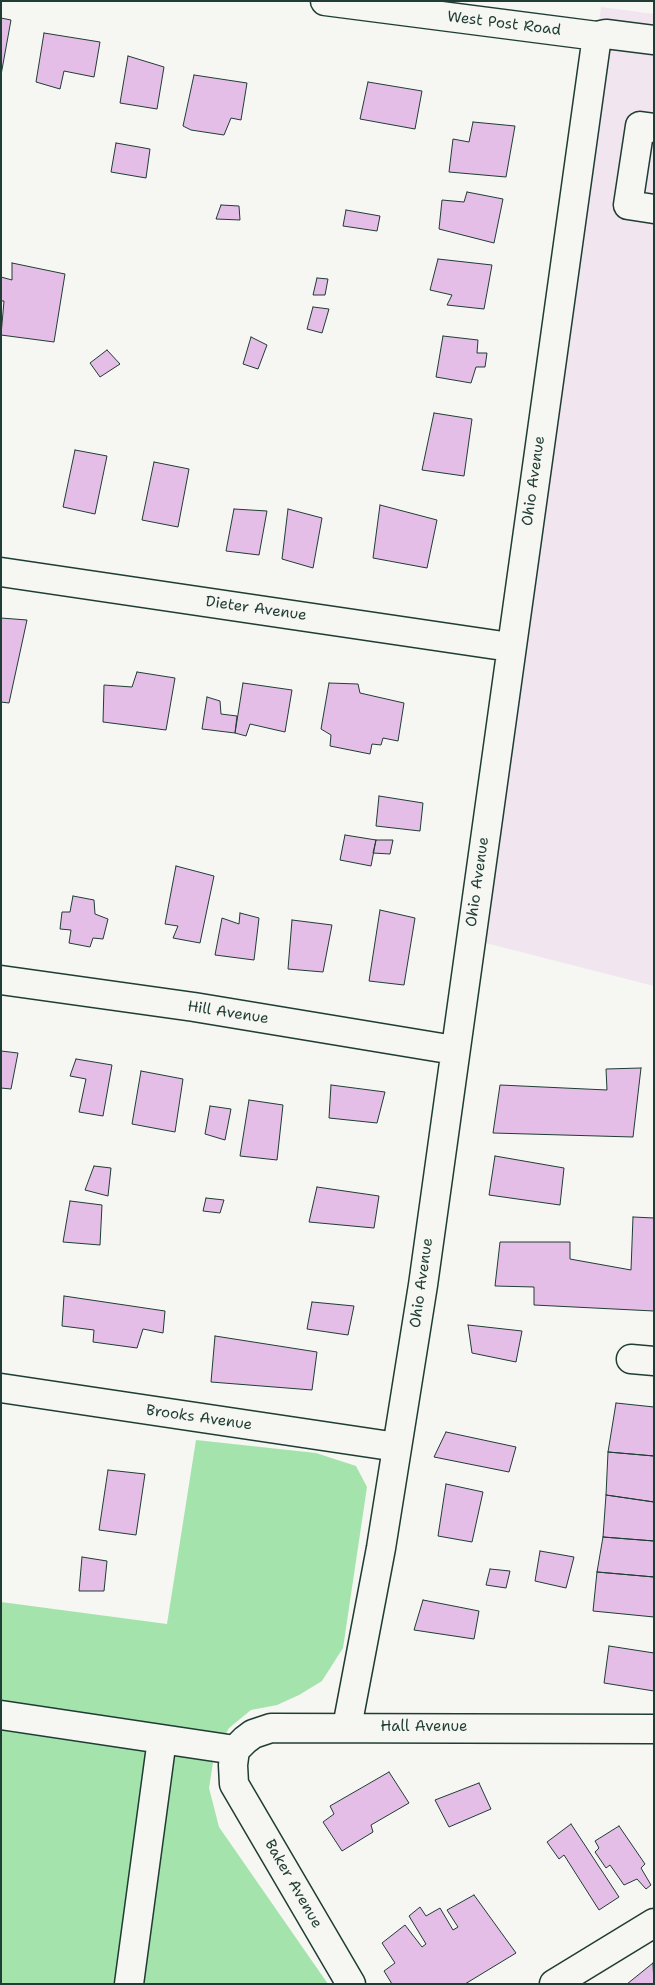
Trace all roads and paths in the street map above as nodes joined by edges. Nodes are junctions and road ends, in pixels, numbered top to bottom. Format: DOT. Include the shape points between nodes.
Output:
graph roads {
  1 [pos="325,1"];
  2 [pos="597,36"];
  3 [pos="654,40"];
  4 [pos="654,128"];
  5 [pos="654,209"];
  6 [pos="1,572"];
  7 [pos="510,647"];
  8 [pos="1,980"];
  9 [pos="454,1050"];
  10 [pos="1,1388"];
  11 [pos="397,1447"];
  12 [pos="1,1715"];
  13 [pos="347,1727"];
  14 [pos="654,1729"];
  15 [pos="162,1740"];
  16 [pos="235,1750"];
  17 [pos="654,1923"];
  18 [pos="129,1984"];
  19 [pos="351,1984"];
  20 [pos="554,1984"];
  1 -- 2 [label="street, West Post Road"];
  2 -- 3 [label="street, West Post Road" via="606,34"];
  2 -- 7 [label="street, Ohio Avenue"];
  4 -- 5 [label="street" via="640,126 628,206"];
  6 -- 7 [label="street, Dieter Avenue"];
  7 -- 9 [label="street, Ohio Avenue"];
  8 -- 9 [label="street, Hill Avenue"];
  9 -- 11 [label="street, Ohio Avenue" via="423,1286"];
  10 -- 11 [label="street, Brooks Avenue"];
  11 -- 13 [label="street, Ohio Avenue"];
  12 -- 15 [label="street"];
  13 -- 14 [label="street, Hall Avenue"];
  13 -- 16 [label="street, Hall Avenue" via="272,1728 253,1734"];
  15 -- 16 [label="street"];
  15 -- 18 [label="street"];
  16 -- 19 [label="street, Baker Avenue" via="234,1784"];
  17 -- 20 [label="street"];
}
